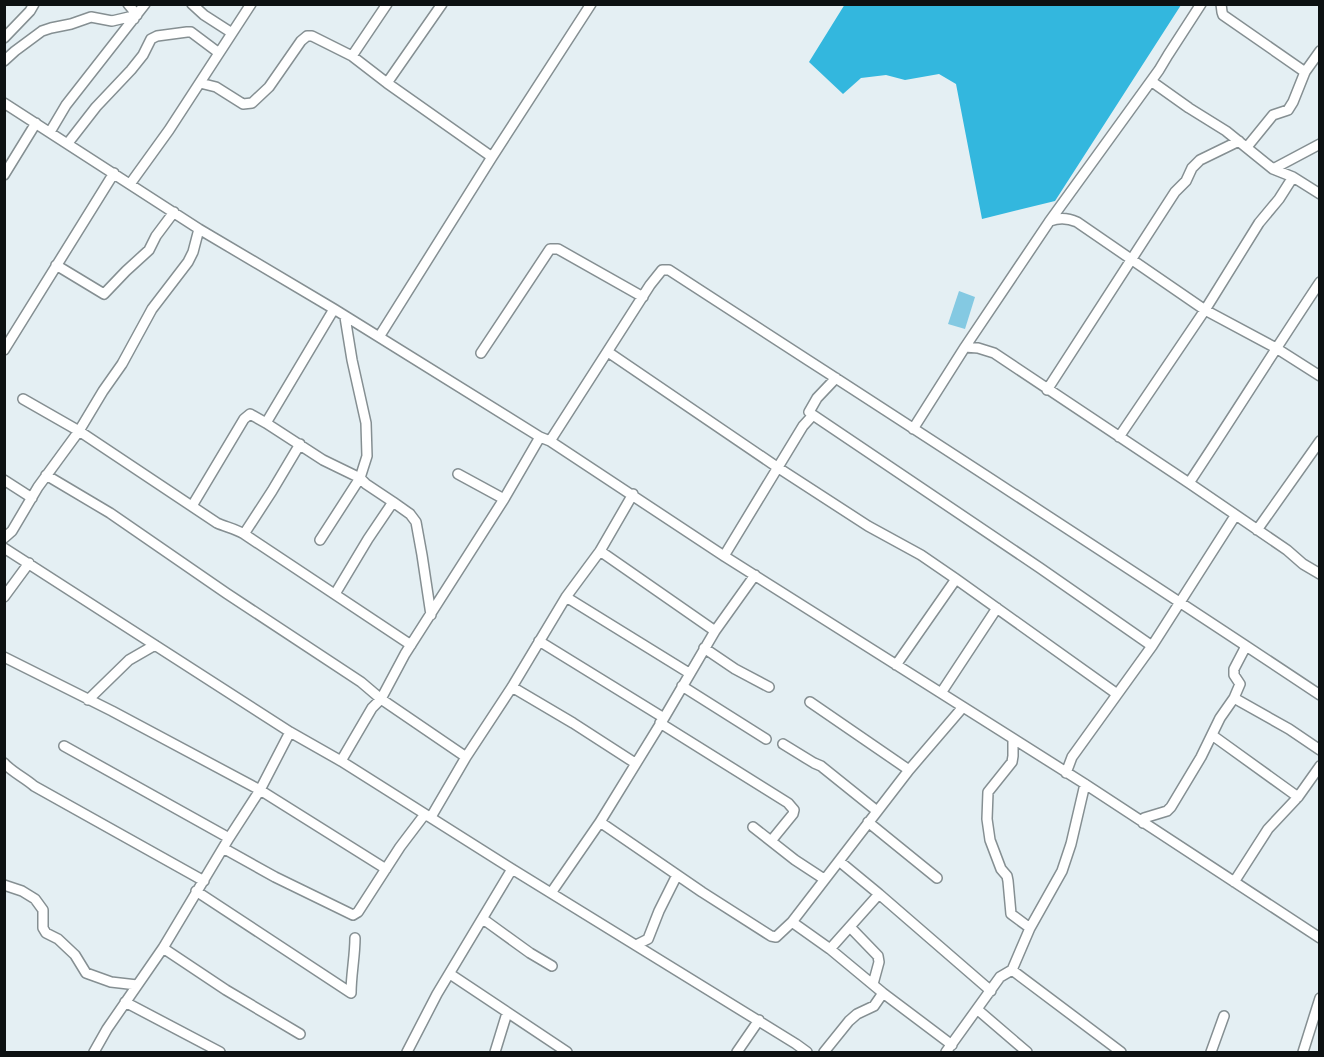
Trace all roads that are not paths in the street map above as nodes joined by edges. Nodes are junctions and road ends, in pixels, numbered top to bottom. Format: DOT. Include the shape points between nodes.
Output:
graph roads {
  1 [pos="34,4"];
  2 [pos="128,4"];
  3 [pos="146,4"];
  4 [pos="192,4"];
  5 [pos="252,4"];
  6 [pos="387,4"];
  7 [pos="442,4"];
  8 [pos="591,4"];
  9 [pos="1201,4"];
  10 [pos="1221,4"];
  11 [pos="135,17"];
  12 [pos="232,33"];
  13 [pos="4,38"];
  14 [pos="1320,51"];
  15 [pos="219,52"];
  16 [pos="352,56"];
  17 [pos="4,61"];
  18 [pos="1316,65"];
  19 [pos="1305,72"];
  20 [pos="1151,81"];
  21 [pos="387,83"];
  22 [pos="200,84"];
  23 [pos="4,103"];
  24 [pos="36,123"];
  25 [pos="50,132"];
  26 [pos="68,143"];
  27 [pos="1243,144"];
  28 [pos="1320,144"];
  29 [pos="492,157"];
  30 [pos="1273,169"];
  31 [pos="114,173"];
  32 [pos="4,175"];
  33 [pos="1293,177"];
  34 [pos="130,184"];
  35 [pos="1320,194"];
  36 [pos="174,212"];
  37 [pos="1049,222"];
  38 [pos="199,229"];
  39 [pos="1131,258"];
  40 [pos="56,266"];
  41 [pos="1320,282"];
  42 [pos="643,297"];
  43 [pos="333,309"];
  44 [pos="1205,309"];
  45 [pos="345,317"];
  46 [pos="379,337"];
  47 [pos="965,347"];
  48 [pos="1276,348"];
  49 [pos="4,350"];
  50 [pos="608,352"];
  51 [pos="481,353"];
  52 [pos="1320,376"];
  53 [pos="836,378"];
  54 [pos="1047,390"];
  55 [pos="23,399"];
  56 [pos="813,415"];
  57 [pos="266,423"];
  58 [pos="913,429"];
  59 [pos="79,431"];
  60 [pos="540,437"];
  61 [pos="1119,437"];
  62 [pos="550,441"];
  63 [pos="1320,441"];
  64 [pos="300,444"];
  65 [pos="777,467"];
  66 [pos="458,474"];
  67 [pos="46,475"];
  68 [pos="360,478"];
  69 [pos="4,480"];
  70 [pos="1189,483"];
  71 [pos="633,494"];
  72 [pos="32,498"];
  73 [pos="504,499"];
  74 [pos="393,502"];
  75 [pos="192,506"];
  76 [pos="1235,516"];
  77 [pos="1257,530"];
  78 [pos="8,534"];
  79 [pos="244,534"];
  80 [pos="320,540"];
  81 [pos="4,548"];
  82 [pos="600,551"];
  83 [pos="16,556"];
  84 [pos="724,556"];
  85 [pos="29,562"];
  86 [pos="1320,573"];
  87 [pos="755,575"];
  88 [pos="956,579"];
  89 [pos="335,594"];
  90 [pos="4,597"];
  91 [pos="566,597"];
  92 [pos="1180,602"];
  93 [pos="997,608"];
  94 [pos="430,615"];
  95 [pos="715,630"];
  96 [pos="539,641"];
  97 [pos="155,645"];
  98 [pos="411,645"];
  99 [pos="1152,646"];
  100 [pos="1246,646"];
  101 [pos="704,648"];
  102 [pos="4,657"];
  103 [pos="896,665"];
  104 [pos="690,673"];
  105 [pos="682,686"];
  106 [pos="512,687"];
  107 [pos="769,687"];
  108 [pos="941,693"];
  109 [pos="1117,694"];
  110 [pos="1320,695"];
  111 [pos="1234,698"];
  112 [pos="381,699"];
  113 [pos="88,700"];
  114 [pos="810,702"];
  115 [pos="963,707"];
  116 [pos="662,720"];
  117 [pos="290,732"];
  118 [pos="1212,735"];
  119 [pos="766,739"];
  120 [pos="1013,739"];
  121 [pos="783,744"];
  122 [pos="64,746"];
  123 [pos="1320,750"];
  124 [pos="466,757"];
  125 [pos="341,761"];
  126 [pos="635,763"];
  127 [pos="4,764"];
  128 [pos="1320,766"];
  129 [pos="909,770"];
  130 [pos="1066,773"];
  131 [pos="1085,784"];
  132 [pos="260,790"];
  133 [pos="1298,797"];
  134 [pos="877,811"];
  135 [pos="428,815"];
  136 [pos="600,822"];
  137 [pos="868,822"];
  138 [pos="1143,823"];
  139 [pos="753,827"];
  140 [pos="229,838"];
  141 [pos="771,841"];
  142 [pos="223,848"];
  143 [pos="839,861"];
  144 [pos="386,869"];
  145 [pos="512,869"];
  146 [pos="677,875"];
  147 [pos="937,878"];
  148 [pos="825,879"];
  149 [pos="204,881"];
  150 [pos="1234,882"];
  151 [pos="4,885"];
  152 [pos="196,891"];
  153 [pos="550,893"];
  154 [pos="879,894"];
  155 [pos="483,919"];
  156 [pos="792,922"];
  157 [pos="850,927"];
  158 [pos="1030,928"];
  159 [pos="355,938"];
  160 [pos="1320,938"];
  161 [pos="636,945"];
  162 [pos="163,948"];
  163 [pos="830,949"];
  164 [pos="552,966"];
  165 [pos="1012,970"];
  166 [pos="450,974"];
  167 [pos="873,984"];
  168 [pos="137,985"];
  169 [pos="991,991"];
  170 [pos="883,993"];
  171 [pos="1320,998"];
  172 [pos="125,1002"];
  173 [pos="978,1010"];
  174 [pos="507,1013"];
  175 [pos="1224,1016"];
  176 [pos="759,1020"];
  177 [pos="300,1034"];
  178 [pos="949,1049"];
  179 [pos="94,1053"];
  180 [pos="220,1053"];
  181 [pos="406,1053"];
  182 [pos="495,1053"];
  183 [pos="567,1053"];
  184 [pos="737,1053"];
  185 [pos="807,1053"];
  186 [pos="824,1053"];
  187 [pos="1027,1053"];
  188 [pos="1121,1053"];
  189 [pos="1211,1053"];
  190 [pos="1303,1053"];
  1 -- 13 [label="street"];
  2 -- 11 [label="street"];
  3 -- 11 [label="street"];
  4 -- 12 [label="street"];
  5 -- 12 [label="street"];
  6 -- 16 [label="street"];
  7 -- 21 [label="street"];
  8 -- 29 [label="street"];
  9 -- 20 [label="street"];
  10 -- 19 [label="street" via="1223,15"];
  11 -- 17 [label="street" via="111,21 90,17 42,31"];
  11 -- 25 [label="street" via="66,105"];
  12 -- 15 [label="street"];
  14 -- 18 [label="street"];
  15 -- 22 [label="street"];
  15 -- 26 [label="street" via="191,32 152,39"];
  16 -- 21 [label="street"];
  16 -- 22 [label="street" via="307,36 268,87 249,104 216,87"];
  18 -- 19 [label="street"];
  19 -- 27 [label="street" via="1288,110 1273,115"];
  20 -- 27 [label="street"];
  20 -- 37 [label="street"];
  21 -- 29 [label="street"];
  22 -- 34 [label="street"];
  23 -- 24 [label="street"];
  24 -- 25 [label="street"];
  24 -- 32 [label="street"];
  25 -- 26 [label="street"];
  26 -- 31 [label="street"];
  27 -- 30 [label="street"];
  27 -- 39 [label="street" via="1200,160 1192,168"];
  28 -- 30 [label="street"];
  29 -- 46 [label="street"];
  30 -- 33 [label="street"];
  31 -- 34 [label="street"];
  31 -- 40 [label="street"];
  33 -- 35 [label="street"];
  33 -- 44 [label="street"];
  34 -- 36 [label="street"];
  36 -- 38 [label="street"];
  36 -- 40 [label="street" via="149,250 104,294"];
  37 -- 39 [label="street" via="1070,218"];
  37 -- 47 [label="street"];
  38 -- 43 [label="street"];
  38 -- 59 [label="street" via="188,262 152,309"];
  39 -- 44 [label="street"];
  39 -- 54 [label="street"];
  40 -- 49 [label="street"];
  41 -- 48 [label="street"];
  42 -- 50 [label="street"];
  42 -- 51 [label="street" via="558,249 550,249"];
  42 -- 53 [label="street" via="663,270 669,270"];
  43 -- 45 [label="street"];
  43 -- 57 [label="street"];
  44 -- 48 [label="street"];
  44 -- 61 [label="street"];
  45 -- 46 [label="street"];
  45 -- 68 [label="street" via="366,423 367,456"];
  46 -- 60 [label="street"];
  47 -- 54 [label="street" via="994,353"];
  47 -- 58 [label="street"];
  48 -- 52 [label="street"];
  48 -- 70 [label="street"];
  50 -- 62 [label="street"];
  50 -- 65 [label="street"];
  53 -- 56 [label="street" via="817,398 809,412"];
  53 -- 58 [label="street"];
  54 -- 61 [label="street"];
  55 -- 59 [label="street"];
  56 -- 65 [label="street"];
  56 -- 99 [label="street"];
  57 -- 64 [label="street"];
  57 -- 75 [label="street" via="246,416"];
  58 -- 92 [label="street"];
  59 -- 67 [label="street"];
  59 -- 75 [label="street"];
  60 -- 62 [label="street"];
  60 -- 73 [label="street"];
  61 -- 70 [label="street"];
  62 -- 71 [label="street"];
  63 -- 77 [label="street"];
  64 -- 68 [label="street"];
  64 -- 79 [label="street"];
  65 -- 84 [label="street"];
  65 -- 88 [label="street"];
  66 -- 73 [label="street"];
  67 -- 72 [label="street"];
  67 -- 112 [label="street" via="110,513"];
  68 -- 74 [label="street"];
  68 -- 80 [label="street"];
  69 -- 72 [label="street"];
  70 -- 76 [label="street"];
  71 -- 82 [label="street"];
  71 -- 84 [label="street"];
  72 -- 78 [label="street"];
  73 -- 94 [label="street"];
  74 -- 89 [label="street"];
  74 -- 94 [label="street" via="416,522"];
  75 -- 79 [label="street" via="217,523"];
  76 -- 77 [label="street"];
  76 -- 92 [label="street"];
  77 -- 86 [label="street"];
  78 -- 83 [label="street"];
  79 -- 89 [label="street"];
  81 -- 83 [label="street"];
  82 -- 91 [label="street"];
  82 -- 95 [label="street"];
  83 -- 85 [label="street"];
  84 -- 87 [label="street"];
  85 -- 90 [label="street"];
  85 -- 97 [label="street"];
  87 -- 95 [label="street"];
  87 -- 103 [label="street"];
  88 -- 93 [label="street"];
  88 -- 103 [label="street"];
  89 -- 98 [label="street"];
  91 -- 96 [label="street"];
  91 -- 104 [label="street"];
  92 -- 99 [label="street"];
  92 -- 100 [label="street"];
  93 -- 108 [label="street"];
  93 -- 109 [label="street"];
  94 -- 98 [label="street"];
  95 -- 101 [label="street"];
  96 -- 106 [label="street"];
  96 -- 116 [label="street"];
  97 -- 113 [label="street" via="129,660"];
  97 -- 117 [label="street"];
  98 -- 112 [label="street"];
  99 -- 109 [label="street"];
  100 -- 110 [label="street"];
  100 -- 111 [label="street" via="1234,669 1240,684"];
  101 -- 104 [label="street"];
  101 -- 107 [label="street"];
  102 -- 113 [label="street"];
  103 -- 108 [label="street"];
  104 -- 105 [label="street"];
  105 -- 116 [label="street"];
  105 -- 119 [label="street"];
  106 -- 124 [label="street"];
  106 -- 126 [label="street"];
  108 -- 115 [label="street"];
  109 -- 130 [label="street" via="1072,757"];
  111 -- 118 [label="street"];
  111 -- 123 [label="street"];
  112 -- 124 [label="street"];
  112 -- 125 [label="street"];
  113 -- 132 [label="street"];
  114 -- 129 [label="street"];
  115 -- 120 [label="street"];
  115 -- 129 [label="street"];
  116 -- 126 [label="street"];
  116 -- 141 [label="street" via="792,808 793,814"];
  117 -- 125 [label="street"];
  117 -- 132 [label="street"];
  118 -- 133 [label="street"];
  118 -- 138 [label="street" via="1171,807 1144,818"];
  120 -- 130 [label="street"];
  120 -- 158 [label="street" via="1012,762 988,792 988,832 1006,876 1011,914"];
  121 -- 134 [label="street" via="821,766"];
  122 -- 140 [label="street"];
  124 -- 135 [label="street"];
  125 -- 135 [label="street"];
  126 -- 136 [label="street"];
  127 -- 149 [label="street" via="34,786"];
  128 -- 133 [label="street"];
  129 -- 134 [label="street"];
  130 -- 131 [label="street"];
  131 -- 138 [label="street"];
  131 -- 158 [label="street" via="1067,858"];
  132 -- 140 [label="street"];
  132 -- 144 [label="street"];
  133 -- 150 [label="street" via="1268,829"];
  134 -- 137 [label="street"];
  135 -- 144 [label="street"];
  135 -- 145 [label="street"];
  136 -- 146 [label="street"];
  136 -- 153 [label="street"];
  137 -- 143 [label="street"];
  137 -- 147 [label="street"];
  138 -- 150 [label="street"];
  139 -- 141 [label="street"];
  140 -- 142 [label="street"];
  141 -- 148 [label="street"];
  142 -- 144 [label="street" via="352,915 358,912"];
  142 -- 149 [label="street"];
  143 -- 148 [label="street"];
  143 -- 154 [label="street"];
  145 -- 153 [label="street"];
  145 -- 155 [label="street"];
  146 -- 156 [label="street" via="774,938"];
  146 -- 161 [label="street" via="648,939"];
  148 -- 156 [label="street"];
  149 -- 152 [label="street"];
  150 -- 160 [label="street"];
  151 -- 168 [label="street" via="35,899 43,909 46,933 75,955 86,973 111,982"];
  152 -- 159 [label="street" via="351,993"];
  152 -- 162 [label="street"];
  153 -- 161 [label="street"];
  154 -- 157 [label="street"];
  154 -- 169 [label="street"];
  155 -- 164 [label="street"];
  155 -- 166 [label="street"];
  156 -- 163 [label="street"];
  157 -- 163 [label="street"];
  157 -- 167 [label="street" via="878,956"];
  158 -- 165 [label="street"];
  161 -- 176 [label="street"];
  162 -- 168 [label="street"];
  162 -- 177 [label="street"];
  163 -- 167 [label="street"];
  165 -- 169 [label="street" via="1000,977"];
  165 -- 188 [label="street"];
  166 -- 174 [label="street"];
  166 -- 181 [label="street"];
  167 -- 170 [label="street"];
  168 -- 172 [label="street"];
  169 -- 173 [label="street"];
  170 -- 178 [label="street"];
  170 -- 186 [label="street" via="873,1006 849,1021"];
  171 -- 190 [label="street"];
  172 -- 179 [label="street"];
  172 -- 180 [label="street"];
  173 -- 178 [label="street"];
  173 -- 187 [label="street"];
  174 -- 182 [label="street"];
  174 -- 183 [label="street"];
  175 -- 189 [label="street"];
  176 -- 184 [label="street"];
  176 -- 185 [label="street"];
}
